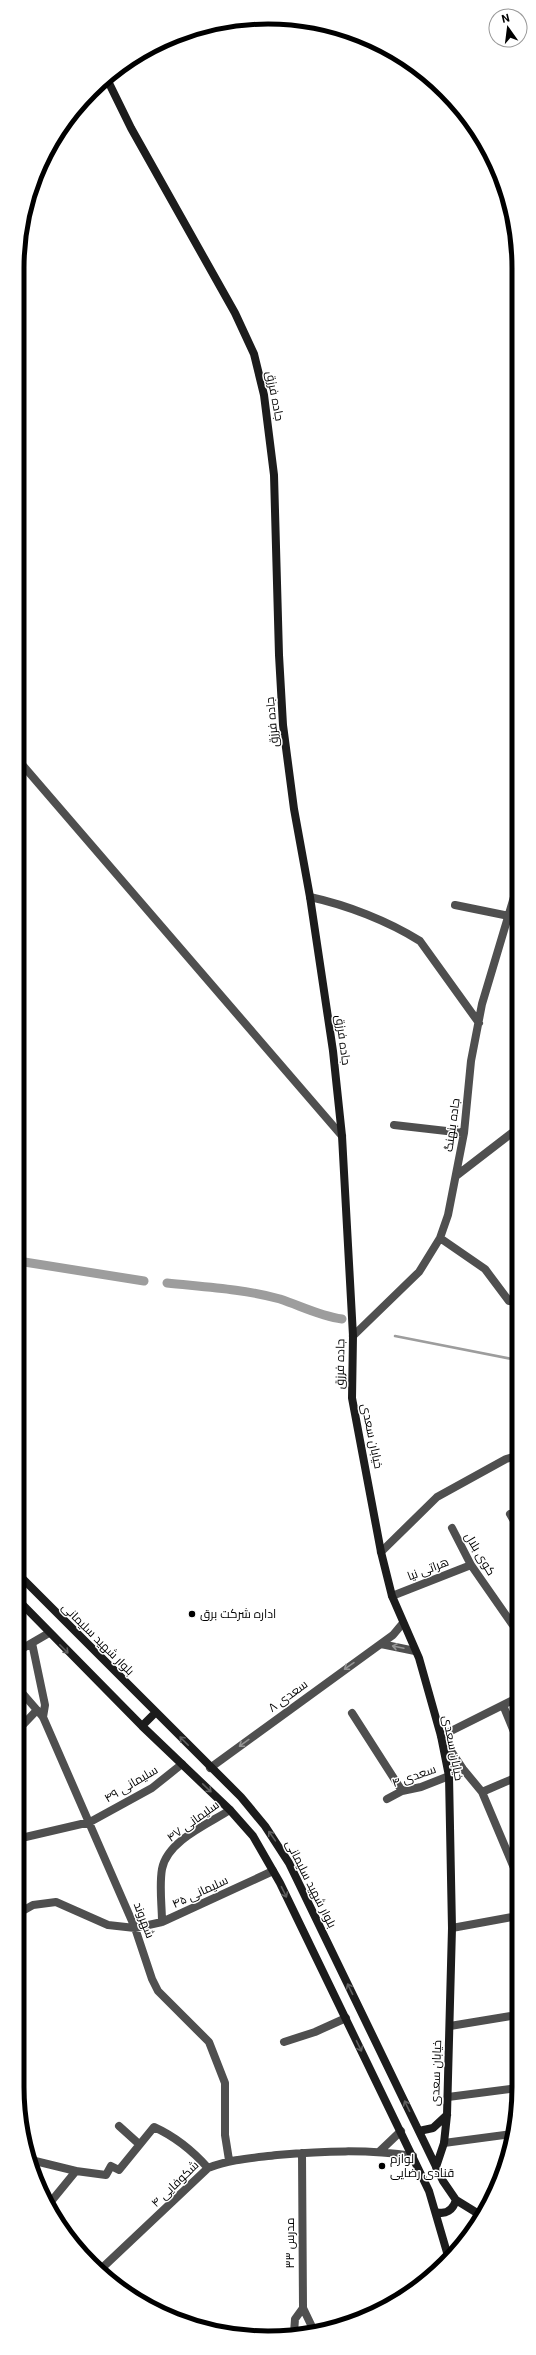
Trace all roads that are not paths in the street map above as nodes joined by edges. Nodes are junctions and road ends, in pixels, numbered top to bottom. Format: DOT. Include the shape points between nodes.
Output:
graph roads {
  1 [pos="109,83"];
  2 [pos="24,767"];
  3 [pos="310,897"];
  4 [pos="455,905"];
  5 [pos="512,905"];
  6 [pos="509,916"];
  7 [pos="479,1023"];
  8 [pos="394,1125"];
  9 [pos="464,1133"];
  10 [pos="512,1133"];
  11 [pos="342,1136"];
  12 [pos="456,1176"];
  13 [pos="440,1238"];
  14 [pos="512,1301"];
  15 [pos="353,1336"];
  16 [pos="352,1398"];
  17 [pos="512,1457"];
  18 [pos="510,1514"];
  19 [pos="512,1517"];
  20 [pos="452,1528"];
  21 [pos="380,1552"];
  22 [pos="471,1565"];
  23 [pos="24,1580"];
  24 [pos="392,1596"];
  25 [pos="24,1606"];
  26 [pos="403,1623"];
  27 [pos="512,1624"];
  28 [pos="49,1633"];
  29 [pos="32,1643"];
  30 [pos="381,1644"];
  31 [pos="24,1648"];
  32 [pos="415,1651"];
  33 [pos="24,1694"];
  34 [pos="512,1700"];
  35 [pos="503,1705"];
  36 [pos="37,1710"];
  37 [pos="155,1713"];
  38 [pos="352,1713"];
  39 [pos="43,1717"];
  40 [pos="24,1724"];
  41 [pos="142,1726"];
  42 [pos="512,1727"];
  43 [pos="441,1736"];
  44 [pos="182,1764"];
  45 [pos="210,1768"];
  46 [pos="448,1776"];
  47 [pos="512,1779"];
  48 [pos="402,1791"];
  49 [pos="482,1792"];
  50 [pos="387,1799"];
  51 [pos="230,1810"];
  52 [pos="90,1822"];
  53 [pos="24,1837"];
  54 [pos="512,1853"];
  55 [pos="273,1871"];
  56 [pos="24,1910"];
  57 [pos="512,1917"];
  58 [pos="162,1922"];
  59 [pos="135,1928"];
  60 [pos="452,1928"];
  61 [pos="512,2016"];
  62 [pos="346,2018"];
  63 [pos="450,2026"];
  64 [pos="284,2042"];
  65 [pos="512,2089"];
  66 [pos="448,2097"];
  67 [pos="447,2115"];
  68 [pos="119,2126"];
  69 [pos="401,2131"];
  70 [pos="419,2131"];
  71 [pos="507,2135"];
  72 [pos="444,2143"];
  73 [pos="139,2144"];
  74 [pos="380,2151"];
  75 [pos="305,2152"];
  76 [pos="413,2156"];
  77 [pos="229,2160"];
  78 [pos="36,2161"];
  79 [pos="436,2167"];
  80 [pos="208,2168"];
  81 [pos="76,2171"];
  82 [pos="52,2200"];
  83 [pos="456,2200"];
  84 [pos="436,2212"];
  85 [pos="477,2213"];
  86 [pos="447,2253"];
  87 [pos="103,2266"];
  88 [pos="303,2308"];
  89 [pos="312,2327"];
  90 [pos="294,2329"];
  1 -- 3 [label="street, جاده فرزق" via="131,128 231,306 254,354 264,395 274,475 283,725 294,809"];
  2 -- 11 [label="street"];
  3 -- 7 [label="street" via="344,907 406,932 420,941"];
  3 -- 11 [label="street, جاده فرزق" via="333,1051"];
  4 -- 6 [label="street"];
  5 -- 6 [label="street, جاده بنهنگ"];
  6 -- 7 [label="street, جاده بنهنگ"];
  7 -- 9 [label="street, جاده بنهنگ" via="471,1061"];
  8 -- 9 [label="street"];
  9 -- 12 [label="street, جاده بنهنگ"];
  10 -- 12 [label="street"];
  11 -- 15 [label="street, جاده فرزق"];
  12 -- 13 [label="street, جاده بنهنگ"];
  13 -- 14 [label="street" via="485,1268 509,1301"];
  13 -- 15 [label="street, جاده بنهنگ" via="419,1272"];
  15 -- 16 [label="street, جاده فرزق"];
  16 -- 21 [label="street, خیابان سعدی"];
  17 -- 21 [label="street" via="437,1497"];
  18 -- 19 [label="street"];
  20 -- 22 [label="street, کوی بلال"];
  21 -- 24 [label="street, خیابان سعدی"];
  22 -- 24 [label="street, هراتی نیا"];
  22 -- 27 [label="street, کوی بلال"];
  23 -- 37 [label="street, بلوار شهید سلیمانی"];
  24 -- 26 [label="street, خیابان سعدی"];
  25 -- 28 [label="street"];
  26 -- 30 [label="street, سعدی ۸"];
  26 -- 32 [label="street, خیابان سعدی"];
  28 -- 29 [label="street"];
  28 -- 41 [label="street, one-way"];
  29 -- 31 [label="street"];
  29 -- 39 [label="street" via="45,1705"];
  32 -- 30 [label="street, one-way"];
  30 -- 45 [label="street, سعدی ۸, one-way"];
  32 -- 43 [label="street, خیابان سعدی"];
  33 -- 36 [label="street, شهروند"];
  34 -- 35 [label="street"];
  35 -- 42 [label="street"];
  35 -- 43 [label="street"];
  36 -- 39 [label="street, شهروند"];
  36 -- 40 [label="street"];
  37 -- 41 [label="street"];
  45 -- 37 [label="street, بلوار شهید سلیمانی, one-way"];
  38 -- 48 [label="street"];
  39 -- 52 [label="street, شهروند"];
  41 -- 44 [label="street"];
  43 -- 46 [label="street, خیابان سعدی"];
  43 -- 49 [label="street"];
  44 -- 51 [label="street, one-way"];
  44 -- 52 [label="street, سلیمانی ۴۹" via="152,1788"];
  70 -- 45 [label="street, بلوار شهید سلیمانی, one-way" via="282,1851 257,1816"];
  46 -- 48 [label="street, سعدی ۴" via="421,1787"];
  46 -- 60 [label="street, خیابان سعدی"];
  47 -- 49 [label="street"];
  48 -- 50 [label="street, سعدی ۴"];
  49 -- 54 [label="street"];
  51 -- 55 [label="street" via="253,1836"];
  51 -- 58 [label="street, سلیمانی ۴۷" via="181,1841 171,1851 162,1869"];
  52 -- 53 [label="street, سلیمانی ۴۹"];
  52 -- 59 [label="street, شهروند"];
  55 -- 58 [label="street, سلیمانی ۴۵"];
  55 -- 62 [label="street, one-way"];
  56 -- 59 [label="street, سلیمانی ۴۵" via="33,1905 56,1902 108,1925"];
  57 -- 60 [label="street"];
  58 -- 59 [label="street, سلیمانی ۴۵"];
  59 -- 77 [label="street, شهروند" via="149,1974 158,1991 209,2042 225,2083 225,2127"];
  60 -- 63 [label="street, خیابان سعدی"];
  61 -- 63 [label="street"];
  62 -- 64 [label="street" via="316,2032"];
  62 -- 69 [label="street, one-way"];
  63 -- 66 [label="street, خیابان سعدی"];
  65 -- 66 [label="street"];
  66 -- 67 [label="street, خیابان سعدی"];
  67 -- 70 [label="street" via="433,2128"];
  67 -- 72 [label="street, خیابان سعدی"];
  68 -- 73 [label="street"];
  69 -- 74 [label="street"];
  69 -- 76 [label="street"];
  70 -- 79 [label="street, بلوار شهید سلیمانی"];
  71 -- 72 [label="street"];
  72 -- 79 [label="street, خیابان سعدی"];
  73 -- 80 [label="street" via="154,2127 170,2134 190,2148"];
  73 -- 81 [label="street" via="119,2170 111,2166 106,2175"];
  74 -- 75 [label="street, شکوفایی ۴"];
  74 -- 76 [label="street, شکوفایی ۴"];
  75 -- 77 [label="street, شکوفایی ۴"];
  75 -- 88 [label="street, مدرس ۳۳"];
  76 -- 84 [label="street" via="430,2191"];
  77 -- 80 [label="street, شکوفایی ۴"];
  78 -- 81 [label="street"];
  79 -- 83 [label="street, بلوار شهید سلیمانی"];
  80 -- 87 [label="street, شکوفایی ۴"];
  81 -- 82 [label="street"];
  83 -- 84 [label="street" via="447,2212"];
  83 -- 85 [label="street, بلوار شهید سلیمانی"];
  84 -- 86 [label="street"];
  88 -- 89 [label="street, مدرس ۳۳"];
  88 -- 90 [label="street" via="295,2319"];
}
